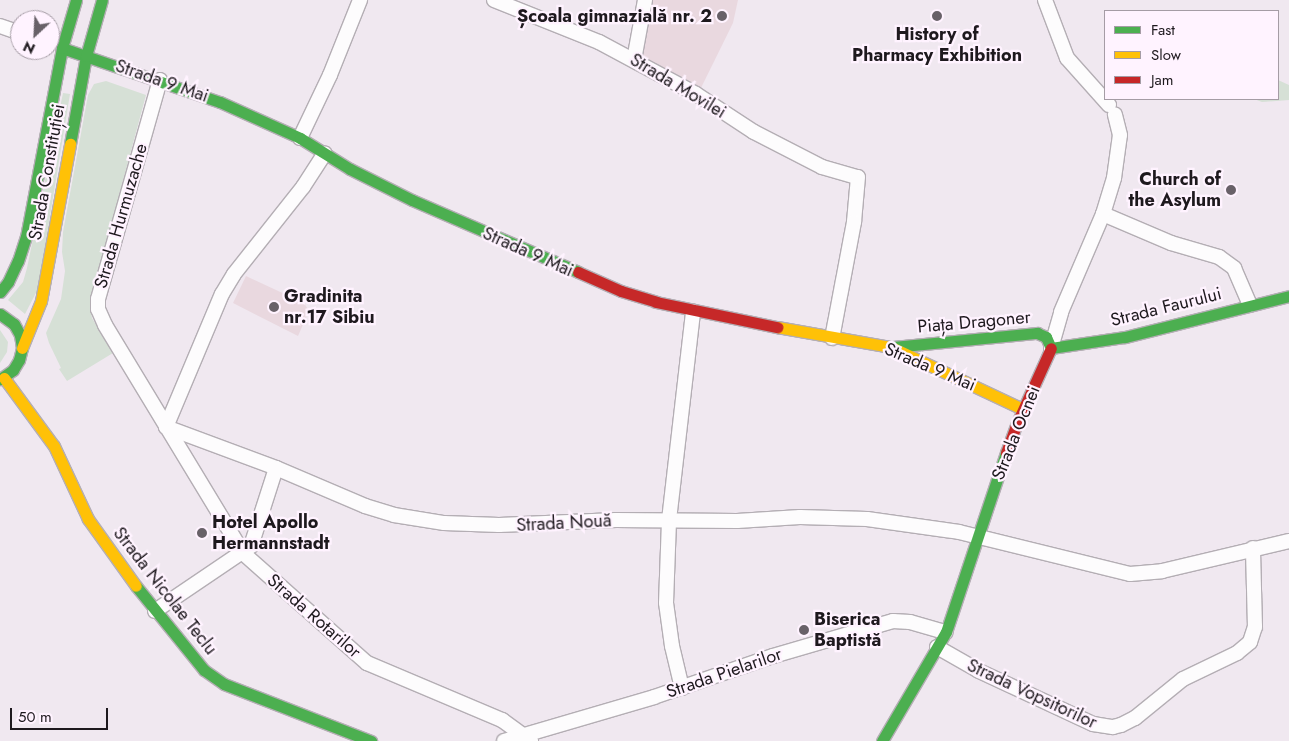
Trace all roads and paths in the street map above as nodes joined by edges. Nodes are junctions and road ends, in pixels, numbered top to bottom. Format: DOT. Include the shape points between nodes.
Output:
graph roads {
  1 [pos="76,0"];
  2 [pos="102,0"];
  3 [pos="360,0"];
  4 [pos="494,0"];
  5 [pos="645,0"];
  6 [pos="1045,0"];
  7 [pos="60,37"];
  8 [pos="60,47"];
  9 [pos="86,56"];
  10 [pos="54,60"];
  11 [pos="634,60"];
  12 [pos="160,80"];
  13 [pos="300,138"];
  14 [pos="324,154"];
  15 [pos="1102,214"];
  16 [pos="0,292"];
  17 [pos="1289,296"];
  18 [pos="1250,304"];
  19 [pos="693,311"];
  20 [pos="0,314"];
  21 [pos="832,338"];
  22 [pos="891,347"];
  23 [pos="22,348"];
  24 [pos="1051,348"];
  25 [pos="2,378"];
  26 [pos="1023,409"];
  27 [pos="166,427"];
  28 [pos="276,468"];
  29 [pos="669,520"];
  30 [pos="977,536"];
  31 [pos="1289,541"];
  32 [pos="1253,548"];
  33 [pos="243,553"];
  34 [pos="155,611"];
  35 [pos="946,632"];
  36 [pos="937,647"];
  37 [pos="682,688"];
  38 [pos="527,738"];
  39 [pos="371,741"];
  40 [pos="504,741"];
  41 [pos="882,741"];
  1 -- 7 [label="street, Strada Constituției"];
  2 -- 9 [label="street, Strada Constituției"];
  3 -- 13 [label="street"];
  4 -- 11 [label="street, Strada Movilei" via="573,30"];
  5 -- 11 [label="street"];
  6 -- 15 [label="street, Strada Ocnei" via="1067,58 1112,110 1120,134 1118,159"];
  8 -- 9 [label="street, Strada 9 Mai"];
  9 -- 12 [label="street, Strada 9 Mai"];
  9 -- 23 [label="street, Strada Constituției" via="41,301"];
  10 -- 16 [label="street, Strada Constituției" via="26,237 18,261"];
  11 -- 21 [label="street, Strada Movilei" via="762,136 822,167 858,178 854,222"];
  12 -- 13 [label="street, Strada 9 Mai" via="220,102"];
  12 -- 27 [label="street, Strada Hurmuzache" via="98,298 101,317"];
  13 -- 14 [label="street, Strada 9 Mai"];
  14 -- 19 [label="street, Strada 9 Mai" via="412,200 594,280"];
  14 -- 27 [label="street" via="222,294"];
  15 -- 18 [label="street" via="1171,243 1219,256 1234,268"];
  15 -- 24 [label="street, Strada Ocnei" via="1068,293"];
  17 -- 18 [label="street, Strada Faurului"];
  18 -- 24 [label="street, Strada Faurului" via="1125,336"];
  19 -- 21 [label="street, Strada 9 Mai"];
  19 -- 29 [label="street"];
  20 -- 23 [label="street" via="14,324"];
  21 -- 22 [label="street, Strada 9 Mai"];
  22 -- 24 [label="street, Piața Dragoner" via="1037,333 1048,339"];
  22 -- 26 [label="street, Strada 9 Mai"];
  23 -- 25 [label="street, Strada Constituției" via="20,360"];
  24 -- 26 [label="street, Strada Ocnei"];
  25 -- 34 [label="street, Strada Nicolae Teclu" via="54,446 98,535"];
  26 -- 30 [label="street, Strada Ocnei"];
  27 -- 28 [label="street, Strada Nouă"];
  27 -- 33 [label="street, Strada Rotarilor"];
  28 -- 29 [label="street, Strada Nouă" via="365,506 419,520 499,525"];
  28 -- 33 [label="street" via="254,542"];
  29 -- 30 [label="street, Strada Nouă" via="832,517 912,524"];
  29 -- 37 [label="street" via="667,620"];
  30 -- 32 [label="street, Strada Nouă" via="1130,574 1162,571"];
  30 -- 35 [label="street, Strada Ocnei"];
  31 -- 32 [label="street, Strada Nouă"];
  32 -- 36 [label="street, Strada Vopsitorilor" via="1255,627 1250,642 1183,679 1122,725 1092,724 979,671"];
  33 -- 34 [label="street"];
  33 -- 38 [label="street, Strada Rotarilor" via="367,662 502,720"];
  34 -- 39 [label="street, Strada Nicolae Teclu" via="204,670 217,680"];
  35 -- 36 [label="street, Strada Ocnei"];
  35 -- 37 [label="street, Strada Pielarilor" via="910,622 892,621 773,656"];
  36 -- 41 [label="street, Strada Ocnei"];
  37 -- 38 [label="street, Strada Pielarilor"];
  38 -- 40 [label="street, Strada Pielarilor"];
}
